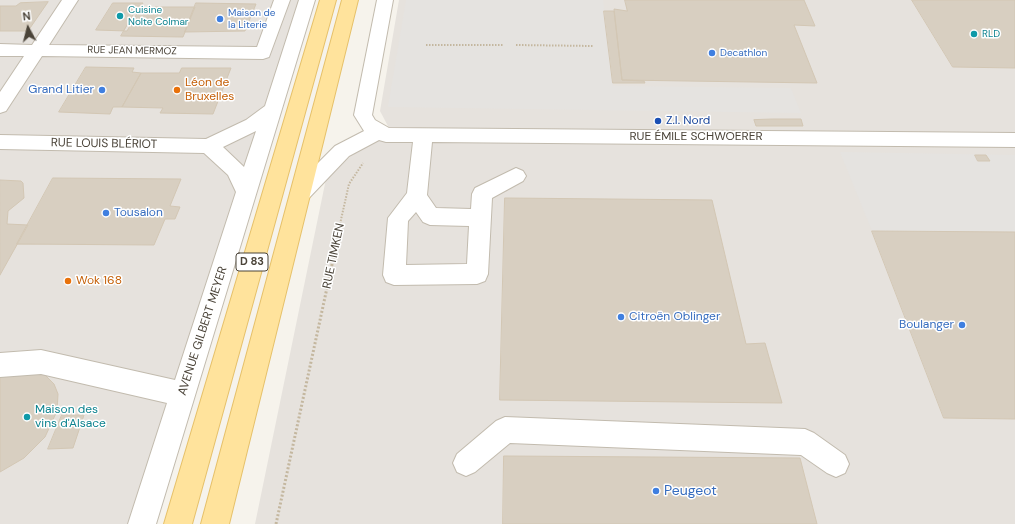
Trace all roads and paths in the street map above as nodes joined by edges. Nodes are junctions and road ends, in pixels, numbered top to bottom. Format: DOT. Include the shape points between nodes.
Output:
graph roads {
  1 [pos="70,0"];
  2 [pos="282,0"];
  3 [pos="328,0"];
  4 [pos="350,0"];
  5 [pos="385,0"];
  6 [pos="301,5"];
  7 [pos="426,44"];
  8 [pos="504,45"];
  9 [pos="516,45"];
  10 [pos="593,46"];
  11 [pos="0,50"];
  12 [pos="37,50"];
  13 [pos="0,106"];
  14 [pos="273,109"];
  15 [pos="378,132"];
  16 [pos="423,135"];
  17 [pos="1015,140"];
  18 [pos="0,142"];
  19 [pos="208,146"];
  20 [pos="516,176"];
  21 [pos="247,193"];
  22 [pos="300,194"];
  23 [pos="417,196"];
  24 [pos="480,218"];
  25 [pos="0,365"];
  26 [pos="183,394"];
  27 [pos="466,463"];
  28 [pos="836,464"];
  29 [pos="142,524"];
  30 [pos="178,524"];
  31 [pos="215,524"];
  32 [pos="276,524"];
  1 -- 12 [label="street"];
  2 -- 12 [label="street, RUE JEAN MERMOZ" via="263,53"];
  3 -- 30 [label="main road, D 83"];
  4 -- 22 [label="main road, D 83"];
  5 -- 15 [label="street" via="363,115 368,125"];
  6 -- 14 [label="street, AVENUE GILBERT MEYER"];
  7 -- 8 [label="path"];
  9 -- 10 [label="path"];
  11 -- 12 [label="street, RUE JEAN MERMOZ"];
  12 -- 13 [label="street"];
  14 -- 19 [label="street" via="253,125"];
  14 -- 21 [label="street, AVENUE GILBERT MEYER"];
  15 -- 16 [label="street, RUE ÉMILE SCHWOERER" via="386,135"];
  15 -- 22 [label="street" via="342,151"];
  15 -- 32 [label="path, RUE TIMKEN" via="368,155 349,184"];
  16 -- 17 [label="street, RUE ÉMILE SCHWOERER"];
  16 -- 23 [label="street"];
  18 -- 19 [label="street, RUE LOUIS BLÉRIOT"];
  19 -- 21 [label="street" via="236,170"];
  20 -- 24 [label="street" via="482,194"];
  21 -- 26 [label="street, AVENUE GILBERT MEYER"];
  22 -- 31 [label="main road, D 83"];
  23 -- 24 [label="street" via="430,216"];
  23 -- 24 [label="street" via="398,218 394,275 477,274"];
  25 -- 26 [label="street" via="41,362"];
  26 -- 29 [label="street, AVENUE GILBERT MEYER"];
  27 -- 28 [label="street" via="505,430 806,442"];
}
